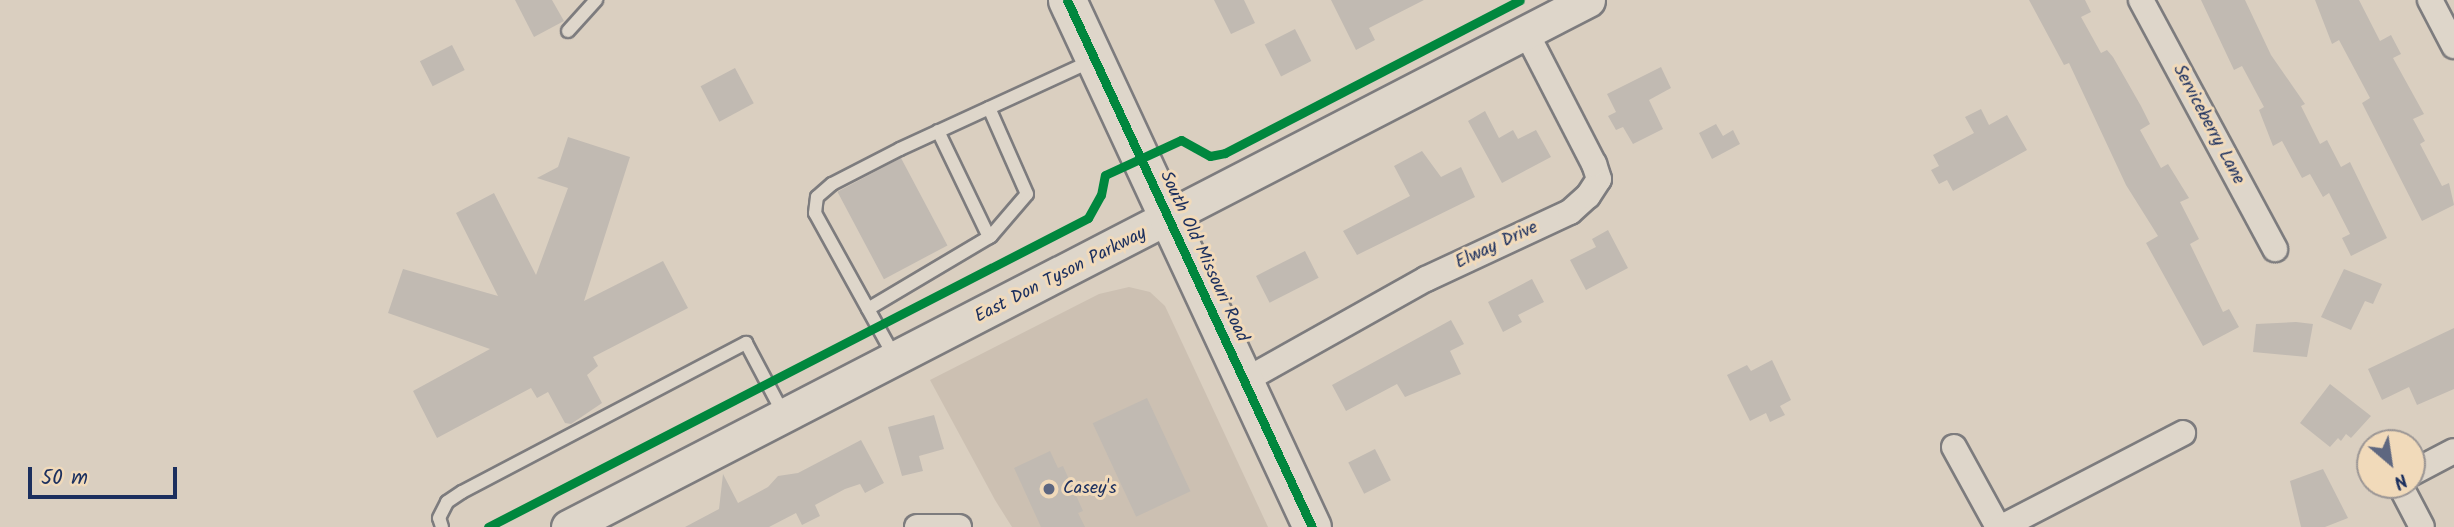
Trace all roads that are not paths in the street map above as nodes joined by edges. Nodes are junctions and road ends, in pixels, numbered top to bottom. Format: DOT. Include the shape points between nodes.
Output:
graph roads {
  1 [pos="596,0"];
  2 [pos="1067,0"];
  3 [pos="1588,0"];
  4 [pos="2141,0"];
  5 [pos="2430,0"];
  6 [pos="568,32"];
  7 [pos="1527,34"];
  8 [pos="2454,46"];
  9 [pos="1094,59"];
  10 [pos="989,108"];
  11 [pos="938,131"];
  12 [pos="1167,221"];
  13 [pos="989,237"];
  14 [pos="2275,249"];
  15 [pos="867,309"];
  16 [pos="896,360"];
  17 [pos="1244,381"];
  18 [pos="785,416"];
  19 [pos="2183,432"];
  20 [pos="1954,447"];
  21 [pos="2454,451"];
  22 [pos="2426,466"];
  23 [pos="2407,499"];
  24 [pos="442,527"];
  25 [pos="568,527"];
  26 [pos="917,527"];
  27 [pos="959,527"];
  28 [pos="1312,527"];
  29 [pos="2000,527"];
  30 [pos="2422,527"];
  1 -- 6 [label="lane"];
  2 -- 9 [label="main road, South Old Missouri Road"];
  3 -- 7 [label="main road, East Don Tyson Parkway"];
  4 -- 14 [label="street, Serviceberry Lane"];
  5 -- 8 [label="street"];
  7 -- 12 [label="main road, East Don Tyson Parkway"];
  7 -- 17 [label="street, Elway Drive" via="1594,164 1598,179 1588,196 1570,212 1426,279"];
  9 -- 10 [label="lane"];
  9 -- 12 [label="main road, South Old Missouri Road"];
  10 -- 11 [label="lane"];
  10 -- 13 [label="lane" via="1027,194 1014,214"];
  11 -- 13 [label="lane"];
  11 -- 15 [label="lane" via="832,184 817,197 815,213"];
  12 -- 16 [label="main road, East Don Tyson Parkway"];
  12 -- 17 [label="main road, South Old Missouri Road"];
  13 -- 15 [label="lane"];
  15 -- 16 [label="lane"];
  16 -- 18 [label="main road, East Don Tyson Parkway"];
  17 -- 28 [label="main road, South Old Missouri Road"];
  18 -- 24 [label="lane" via="746,343 462,492 447,502 439,518"];
  18 -- 25 [label="main road, East Don Tyson Parkway"];
  19 -- 29 [label="street"];
  20 -- 29 [label="street"];
  21 -- 22 [label="street"];
  23 -- 30 [label="street"];
  26 -- 27 [label="street"];
}
